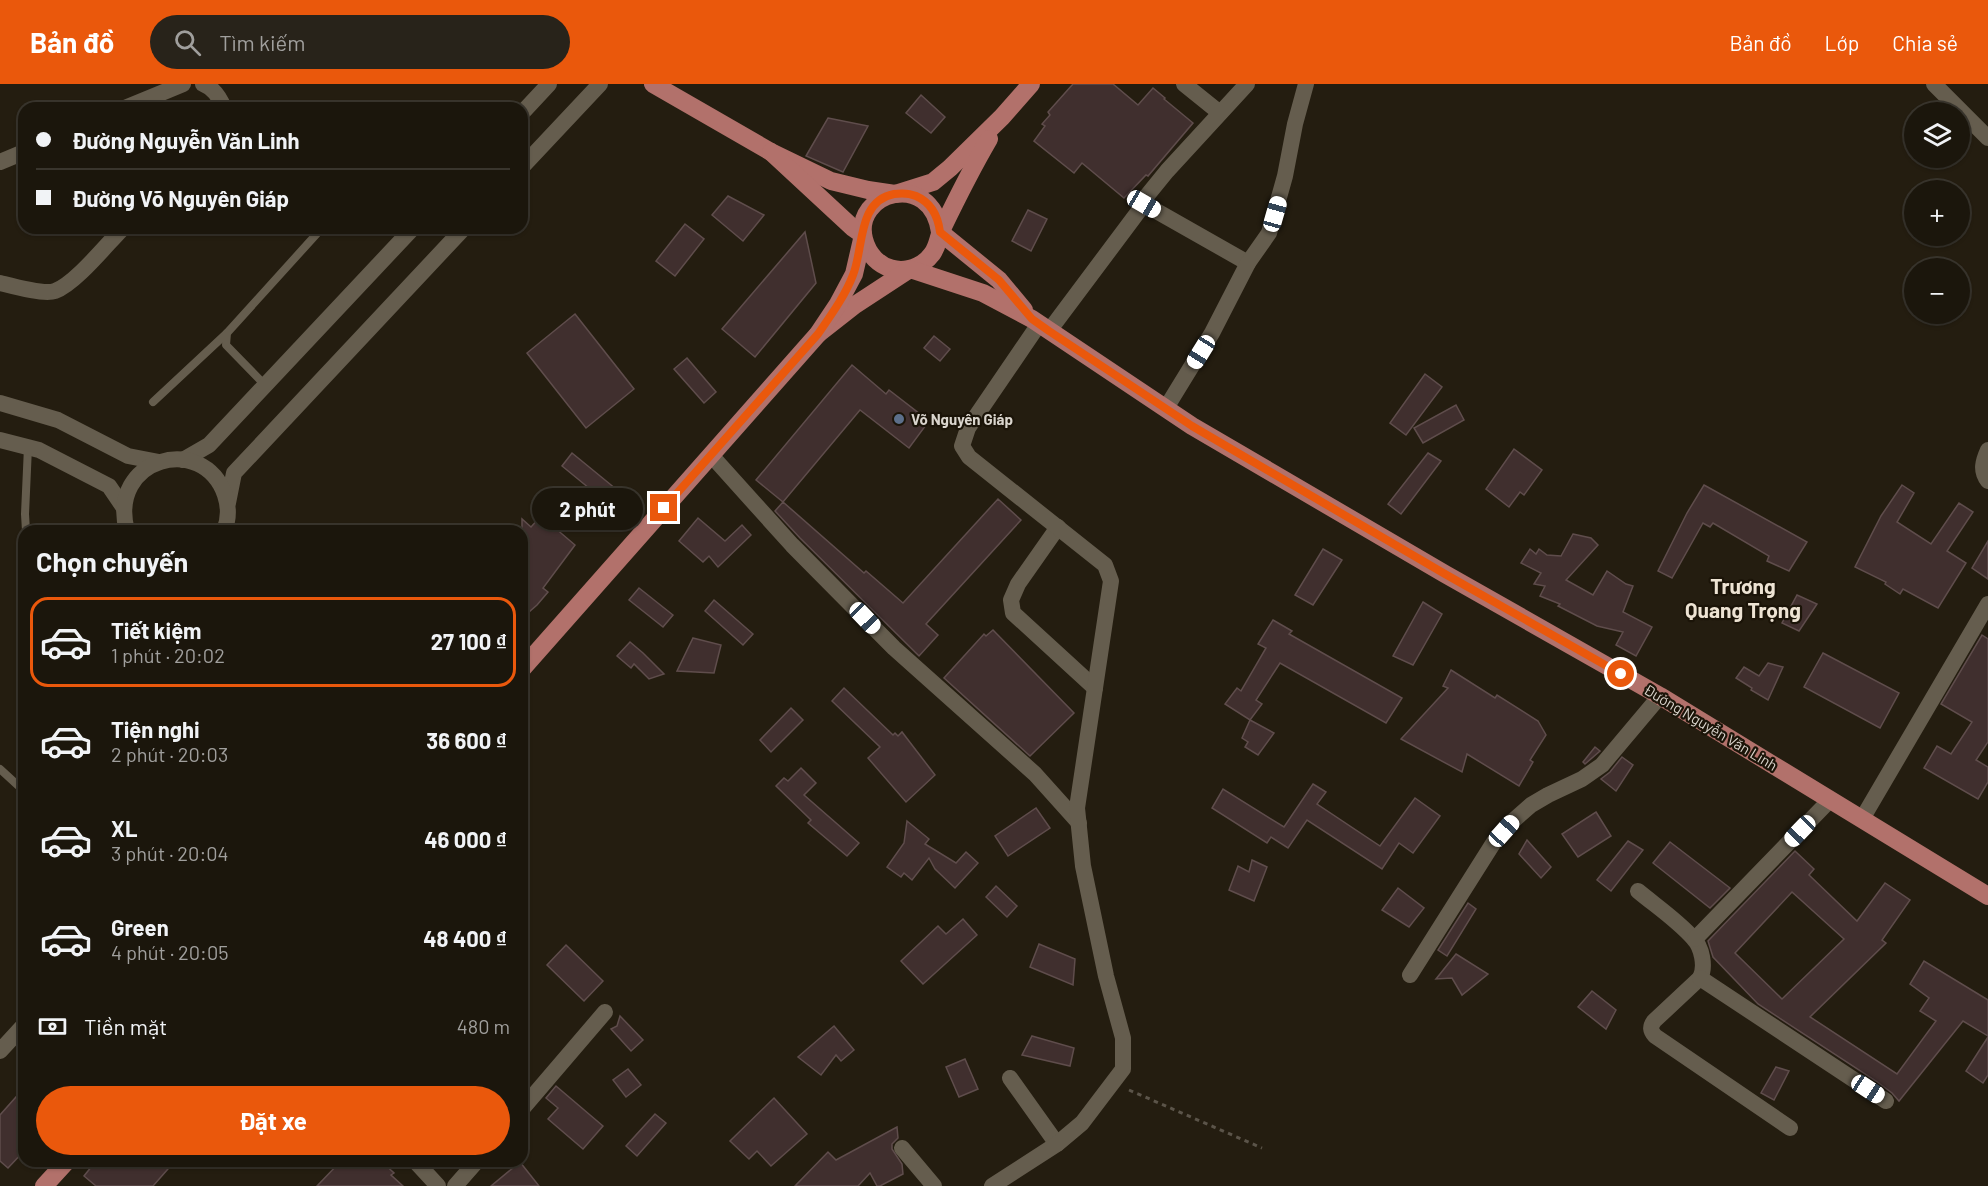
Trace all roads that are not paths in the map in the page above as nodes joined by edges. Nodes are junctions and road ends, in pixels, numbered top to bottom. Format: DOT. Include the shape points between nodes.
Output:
graph roads {
  1 [pos="183,84"];
  2 [pos="203,84"];
  3 [pos="549,84"];
  4 [pos="600,84"];
  5 [pos="653,84"];
  6 [pos="1031,84"];
  7 [pos="1184,84"];
  8 [pos="1247,84"];
  9 [pos="1306,84"];
  10 [pos="1934,84"];
  11 [pos="140,102"];
  12 [pos="222,102"];
  13 [pos="528,107"];
  14 [pos="1220,113"];
  15 [pos="1002,117"];
  16 [pos="1988,138"];
  17 [pos="771,152"];
  18 [pos="18,154"];
  19 [pos="528,160"];
  20 [pos="0,162"];
  21 [pos="895,194"];
  22 [pos="1144,204"];
  23 [pos="940,232"];
  24 [pos="117,234"];
  25 [pos="317,234"];
  26 [pos="407,234"];
  27 [pos="458,234"];
  28 [pos="863,235"];
  29 [pos="1248,263"];
  30 [pos="910,269"];
  31 [pos="0,284"];
  32 [pos="1040,325"];
  33 [pos="227,333"];
  34 [pos="818,334"];
  35 [pos="266,385"];
  36 [pos="153,402"];
  37 [pos="0,403"];
  38 [pos="1167,408"];
  39 [pos="0,440"];
  40 [pos="28,447"];
  41 [pos="1988,450"];
  42 [pos="711,455"];
  43 [pos="183,460"];
  44 [pos="159,462"];
  45 [pos="1988,481"];
  46 [pos="228,503"];
  47 [pos="124,508"];
  48 [pos="26,525"];
  49 [pos="126,525"];
  50 [pos="227,525"];
  51 [pos="1058,527"];
  52 [pos="1988,604"];
  53 [pos="528,662"];
  54 [pos="1095,688"];
  55 [pos="1660,696"];
  56 [pos="0,769"];
  57 [pos="18,786"];
  58 [pos="1830,800"];
  59 [pos="1862,819"];
  60 [pos="1079,823"];
  61 [pos="1638,891"];
  62 [pos="1988,896"];
  63 [pos="1695,939"];
  64 [pos="1410,975"];
  65 [pos="1700,978"];
  66 [pos="605,1012"];
  67 [pos="18,1032"];
  68 [pos="0,1051"];
  69 [pos="1010,1078"];
  70 [pos="1887,1101"];
  71 [pos="528,1102"];
  72 [pos="1790,1128"];
  73 [pos="1057,1144"];
  74 [pos="902,1148"];
  75 [pos="61,1167"];
  76 [pos="421,1167"];
  77 [pos="472,1167"];
  78 [pos="44,1186"];
  79 [pos="438,1186"];
  80 [pos="455,1186"];
  81 [pos="934,1186"];
  82 [pos="992,1186"];
  1 -- 11 [label="street"];
  2 -- 12 [label="street"];
  3 -- 13 [label="street"];
  4 -- 19 [label="street"];
  5 -- 17 [label="main road"];
  6 -- 15 [label="main road"];
  7 -- 14 [label="street"];
  8 -- 14 [label="street"];
  9 -- 29 [label="street" via="1269,233"];
  10 -- 16 [label="street"];
  14 -- 22 [label="street" via="1167,171 1141,203"];
  15 -- 21 [label="main road" via="933,182"];
  15 -- 23 [label="main road"];
  17 -- 21 [label="main road" via="831,181"];
  17 -- 28 [label="main road"];
  18 -- 20 [label="street"];
  21 -- 23 [label="main road" via="925,200 936,215"];
  21 -- 28 [label="main road" via="879,200 870,209"];
  22 -- 29 [label="street"];
  22 -- 32 [label="street"];
  23 -- 30 [label="main road" via="932,255"];
  23 -- 32 [label="main road, Đường Nguyễn Văn Linh" via="999,280"];
  24 -- 31 [label="street" via="73,280 54,292"];
  25 -- 33 [label="lane"];
  26 -- 35 [label="street"];
  27 -- 46 [label="street" via="234,473"];
  28 -- 30 [label="main road" via="866,247 884,266"];
  28 -- 34 [label="main road" via="854,273"];
  29 -- 38 [label="street"];
  30 -- 32 [label="main road, Đường Nguyễn Văn Linh" via="983,293"];
  30 -- 34 [label="main road"];
  32 -- 38 [label="main road, Đường Nguyễn Văn Linh"];
  32 -- 51 [label="street" via="968,428 962,446 969,457"];
  33 -- 35 [label="lane" via="226,345"];
  33 -- 36 [label="lane"];
  34 -- 42 [label="main road"];
  35 -- 43 [label="street" via="209,445"];
  37 -- 44 [label="street" via="58,420 128,456"];
  38 -- 55 [label="main road, Đường Nguyễn Văn Linh" via="1445,574"];
  39 -- 40 [label="street"];
  40 -- 47 [label="street" via="110,486"];
  40 -- 48 [label="lane"];
  41 -- 45 [label="street" via="1983,468"];
  42 -- 53 [label="main road"];
  42 -- 60 [label="street" via="792,545 894,648 1035,774"];
  43 -- 44 [label="street"];
  43 -- 46 [label="street" via="211,472"];
  44 -- 47 [label="street" via="143,470 132,482"];
  46 -- 50 [label="street"];
  47 -- 49 [label="street"];
  51 -- 54 [label="street" via="1105,565 1111,581"];
  51 -- 54 [label="street" via="1018,584 1011,600 1013,613"];
  52 -- 59 [label="street"];
  54 -- 60 [label="street" via="1077,808"];
  55 -- 58 [label="main road, Đường Nguyễn Văn Linh"];
  55 -- 64 [label="street" via="1602,765 1531,805 1494,842"];
  56 -- 57 [label="lane"];
  58 -- 59 [label="main road, Đường Nguyễn Văn Linh"];
  58 -- 63 [label="street"];
  59 -- 62 [label="main road, Đường Nguyễn Văn Linh"];
  60 -- 73 [label="street" via="1083,866 1123,1038 1123,1070 1082,1123"];
  61 -- 63 [label="street"];
  63 -- 65 [label="street" via="1703,963"];
  65 -- 70 [label="street"];
  65 -- 72 [label="street" via="1654,1021 1651,1032"];
  66 -- 71 [label="street"];
  67 -- 68 [label="street"];
  69 -- 73 [label="street"];
  73 -- 82 [label="street"];
  74 -- 81 [label="street"];
  75 -- 78 [label="main road"];
  76 -- 79 [label="street"];
  77 -- 80 [label="street"];
}
